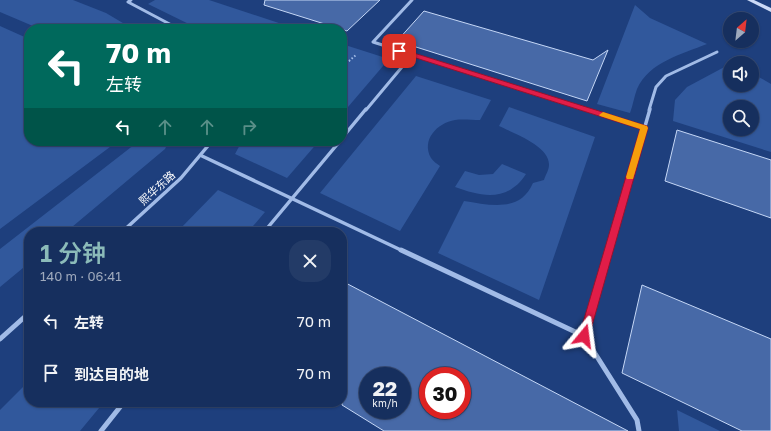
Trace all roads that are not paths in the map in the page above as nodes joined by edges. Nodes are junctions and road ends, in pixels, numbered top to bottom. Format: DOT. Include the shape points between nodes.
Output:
graph roads {
  1 [pos="123,0"];
  2 [pos="412,0"];
  3 [pos="750,0"];
  4 [pos="129,1"];
  5 [pos="771,10"];
  6 [pos="170,24"];
  7 [pos="717,52"];
  8 [pos="412,55"];
  9 [pos="644,128"];
  10 [pos="347,132"];
  11 [pos="209,146"];
  12 [pos="336,146"];
  13 [pos="202,156"];
  14 [pos="291,199"];
  15 [pos="128,227"];
  16 [pos="268,227"];
  17 [pos="24,318"];
  18 [pos="584,336"];
  19 [pos="0,339"];
  20 [pos="120,407"];
  21 [pos="101,431"];
  22 [pos="639,431"];
  1 -- 4 [label="street"];
  2 -- 8 [label="street" via="374,42"];
  3 -- 5 [label="main road"];
  4 -- 6 [label="street"];
  7 -- 9 [label="street" via="666,76 656,87"];
  8 -- 9 [label="street"];
  8 -- 10 [label="street"];
  9 -- 18 [label="street"];
  11 -- 13 [label="street, 熙华东路"];
  12 -- 14 [label="street"];
  13 -- 14 [label="street"];
  13 -- 15 [label="street, 熙华东路" via="181,181"];
  14 -- 16 [label="street"];
  14 -- 18 [label="street"];
  17 -- 19 [label="street"];
  18 -- 22 [label="street" via="637,420"];
  20 -- 21 [label="street"];
}
